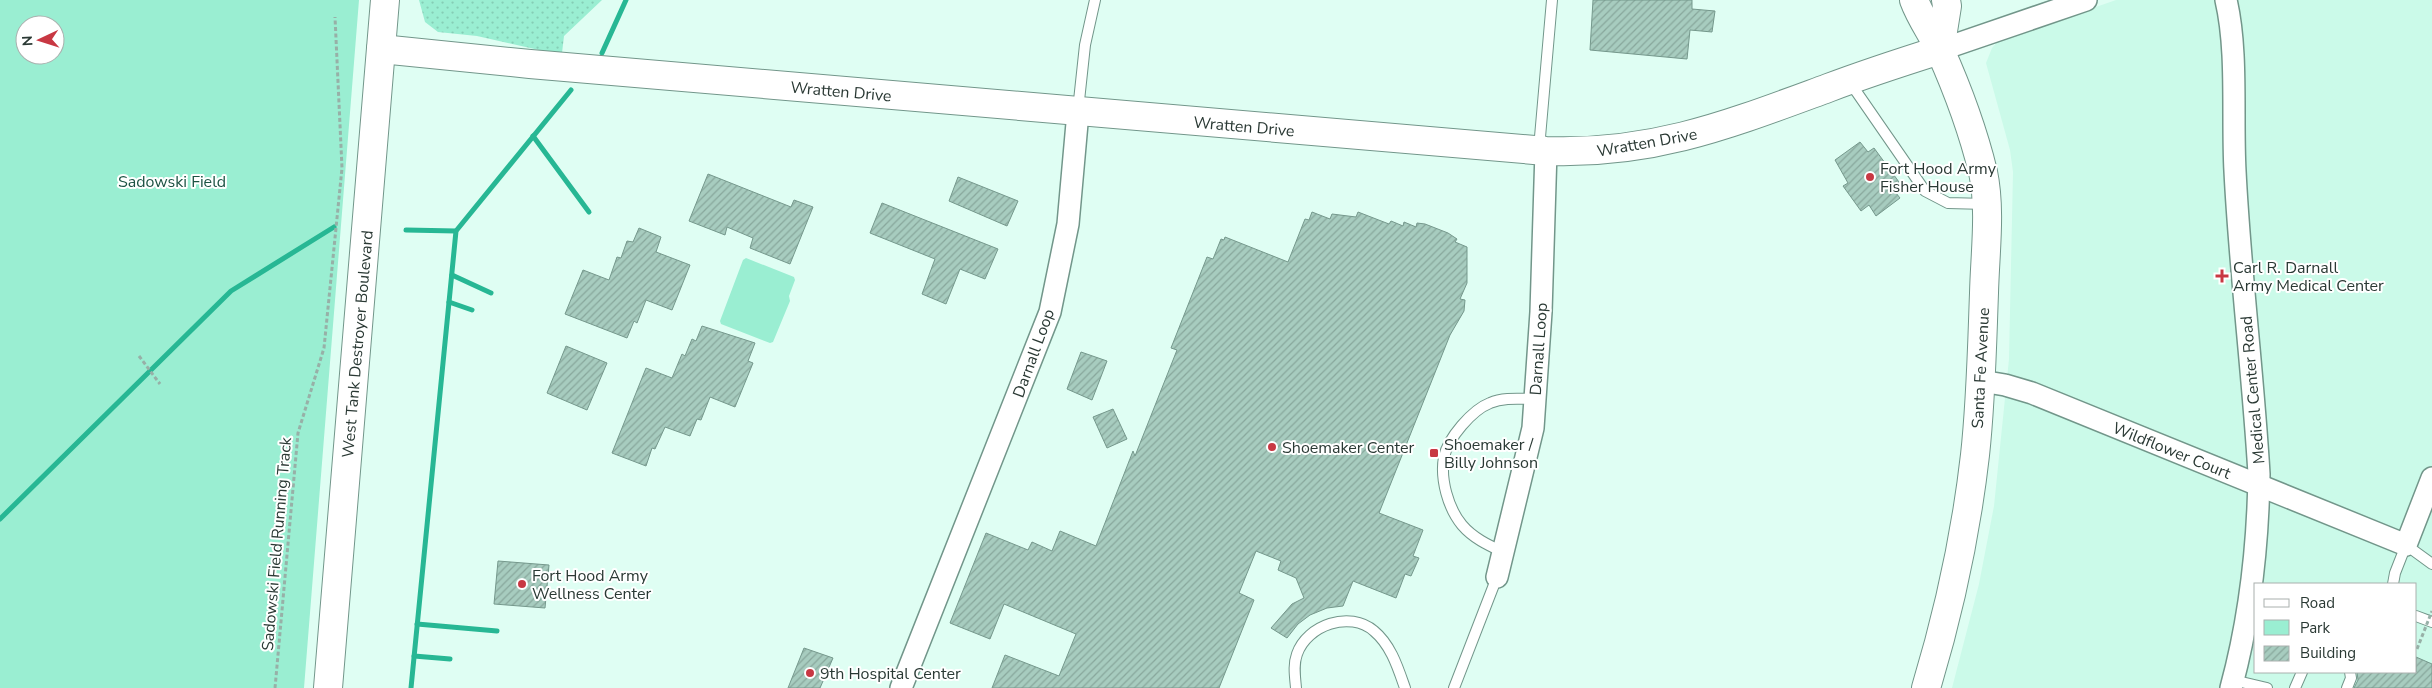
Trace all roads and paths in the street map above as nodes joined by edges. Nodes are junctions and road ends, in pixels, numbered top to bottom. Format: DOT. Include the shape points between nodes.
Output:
graph roads {
  1 [pos="385,0"];
  2 [pos="1094,0"];
  3 [pos="1552,0"];
  4 [pos="1914,0"];
  5 [pos="1946,0"];
  6 [pos="2086,0"];
  7 [pos="2226,0"];
  8 [pos="334,17"];
  9 [pos="381,49"];
  10 [pos="1940,50"];
  11 [pos="1848,80"];
  12 [pos="1078,112"];
  13 [pos="1546,151"];
  14 [pos="1986,204"];
  15 [pos="139,356"];
  16 [pos="1981,381"];
  17 [pos="160,384"];
  18 [pos="1535,399"];
  19 [pos="2432,478"];
  20 [pos="2259,485"];
  21 [pos="2406,545"];
  22 [pos="1503,552"];
  23 [pos="2432,564"];
  24 [pos="1497,577"];
  25 [pos="2393,583"];
  26 [pos="2432,611"];
  27 [pos="2417,616"];
  28 [pos="2432,622"];
  29 [pos="2417,649"];
  30 [pos="2302,673"];
  31 [pos="2350,673"];
  32 [pos="2232,684"];
  33 [pos="275,688"];
  34 [pos="328,688"];
  35 [pos="901,688"];
  36 [pos="1296,688"];
  37 [pos="1405,688"];
  38 [pos="1454,688"];
  39 [pos="1926,688"];
  40 [pos="2267,688"];
  41 [pos="2295,688"];
  42 [pos="2347,688"];
  1 -- 9 [label="street, West Tank Destroyer Boulevard"];
  2 -- 12 [label="lane, Darnall Loop"];
  3 -- 13 [label="lane, Darnall Loop" via="1540,137"];
  4 -- 10 [label="street, Santa Fe Avenue" via="1920,18"];
  5 -- 10 [label="street"];
  6 -- 10 [label="street, Wratten Drive"];
  7 -- 20 [label="street, Medical Center Road" via="2231,27 2238,239"];
  8 -- 33 [label="path, Sadowski Field Running Track" via="342,168 324,348 298,433"];
  9 -- 12 [label="street, Wratten Drive"];
  9 -- 34 [label="street, West Tank Destroyer Boulevard"];
  10 -- 11 [label="street, Wratten Drive"];
  10 -- 14 [label="street, Santa Fe Avenue" via="1978,152"];
  11 -- 13 [label="street, Wratten Drive" via="1720,128 1672,140 1582,152"];
  11 -- 14 [label="lane" via="1925,191 1948,203"];
  12 -- 13 [label="street, Wratten Drive"];
  12 -- 35 [label="street, Darnall Loop" via="1068,224 1050,312"];
  13 -- 18 [label="street, Darnall Loop"];
  14 -- 16 [label="street, Santa Fe Avenue"];
  15 -- 17 [label="path"];
  16 -- 20 [label="street, Wildflower Court" via="2032,393"];
  16 -- 39 [label="street, Santa Fe Avenue" via="1975,456 1963,534"];
  18 -- 22 [label="street, Darnall Loop" via="1533,428"];
  18 -- 22 [label="lane" via="1514,398 1489,403 1467,418 1444,456 1448,501 1462,525 1477,539"];
  19 -- 21 [label="street"];
  20 -- 21 [label="street, Wildflower Court"];
  20 -- 32 [label="street, Medical Center Road" via="2251,594"];
  21 -- 23 [label="lane"];
  21 -- 25 [label="lane"];
  22 -- 24 [label="street, Darnall Loop"];
  24 -- 38 [label="lane, Darnall Loop"];
  26 -- 29 [label="path, bridge"];
  27 -- 28 [label="lane"];
  30 -- 41 [label="lane"];
  31 -- 42 [label="lane"];
  32 -- 40 [label="lane"];
  36 -- 37 [label="lane" via="1297,652 1320,626 1339,622 1357,623 1373,630 1385,642"];
}
